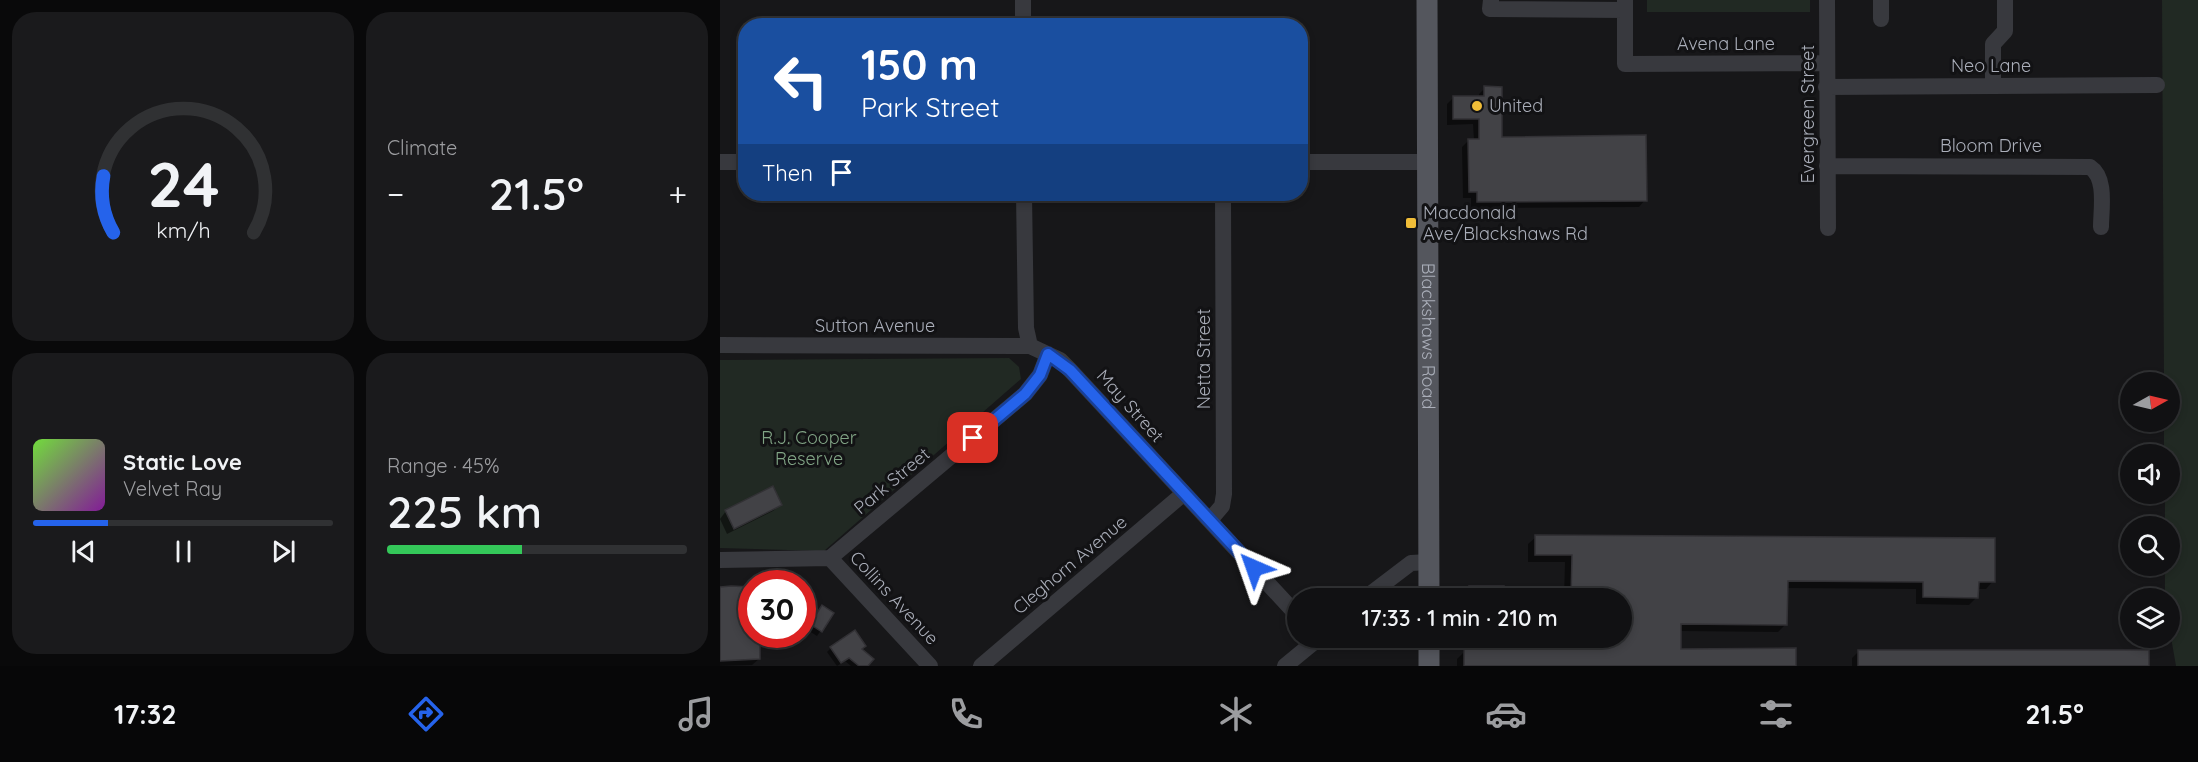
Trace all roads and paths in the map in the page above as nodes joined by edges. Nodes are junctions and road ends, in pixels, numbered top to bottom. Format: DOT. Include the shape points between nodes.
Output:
graph roads {
  1 [pos="1023,0"];
  2 [pos="1427,0"];
  3 [pos="1827,0"];
  4 [pos="1881,0"];
  5 [pos="2005,0"];
  6 [pos="1491,5"];
  7 [pos="1554,5"];
  8 [pos="1625,5"];
  9 [pos="1023,18"];
  10 [pos="1881,19"];
  11 [pos="1827,63"];
  12 [pos="2157,85"];
  13 [pos="1993,86"];
  14 [pos="1826,87"];
  15 [pos="720,162"];
  16 [pos="738,162"];
  17 [pos="1308,162"];
  18 [pos="1427,162"];
  19 [pos="1827,166"];
  20 [pos="1024,201"];
  21 [pos="1223,201"];
  22 [pos="2101,227"];
  23 [pos="1828,228"];
  24 [pos="720,345"];
  25 [pos="1030,346"];
  26 [pos="1048,354"];
  27 [pos="1184,494"];
  28 [pos="1210,520"];
  29 [pos="830,558"];
  30 [pos="720,560"];
  31 [pos="1429,562"];
  32 [pos="1378,588"];
  33 [pos="1429,588"];
  34 [pos="1287,604"];
  35 [pos="1306,648"];
  36 [pos="1429,648"];
  37 [pos="930,666"];
  38 [pos="981,666"];
  39 [pos="1285,666"];
  40 [pos="1429,666"];
  1 -- 9 [label="street"];
  2 -- 18 [label="main road, Blackshaws Road"];
  3 -- 11 [label="street, Evergreen Street"];
  4 -- 10 [label="street"];
  5 -- 13 [label="street" via="2005,31 1993,44"];
  6 -- 7 [label="street"];
  7 -- 8 [label="street"];
  8 -- 11 [label="street, Avena Lane" via="1625,64"];
  11 -- 14 [label="street, Evergreen Street"];
  12 -- 13 [label="street, Neo Lane"];
  13 -- 14 [label="street, Neo Lane"];
  14 -- 19 [label="street, Evergreen Street"];
  15 -- 16 [label="street"];
  17 -- 18 [label="street"];
  18 -- 31 [label="main road, Blackshaws Road"];
  19 -- 22 [label="street, Bloom Drive" via="2090,167 2101,186"];
  19 -- 23 [label="street, Evergreen Street"];
  20 -- 25 [label="street" via="1026,328"];
  21 -- 28 [label="street, Netta Street" via="1224,494 1222,506"];
  24 -- 25 [label="street, Sutton Avenue"];
  25 -- 26 [label="street, May Street"];
  26 -- 27 [label="street, May Street" via="1070,370"];
  26 -- 29 [label="street, Park Street" via="1040,375 1025,394"];
  27 -- 28 [label="street, May Street"];
  27 -- 38 [label="street, Cleghorn Avenue"];
  28 -- 34 [label="street, May Street"];
  29 -- 30 [label="street, Collins Avenue"];
  29 -- 37 [label="street, Collins Avenue"];
  31 -- 32 [label="street" via="1411,563"];
  31 -- 33 [label="main road, Blackshaws Road"];
  35 -- 39 [label="street"];
  36 -- 40 [label="main road"];
}
